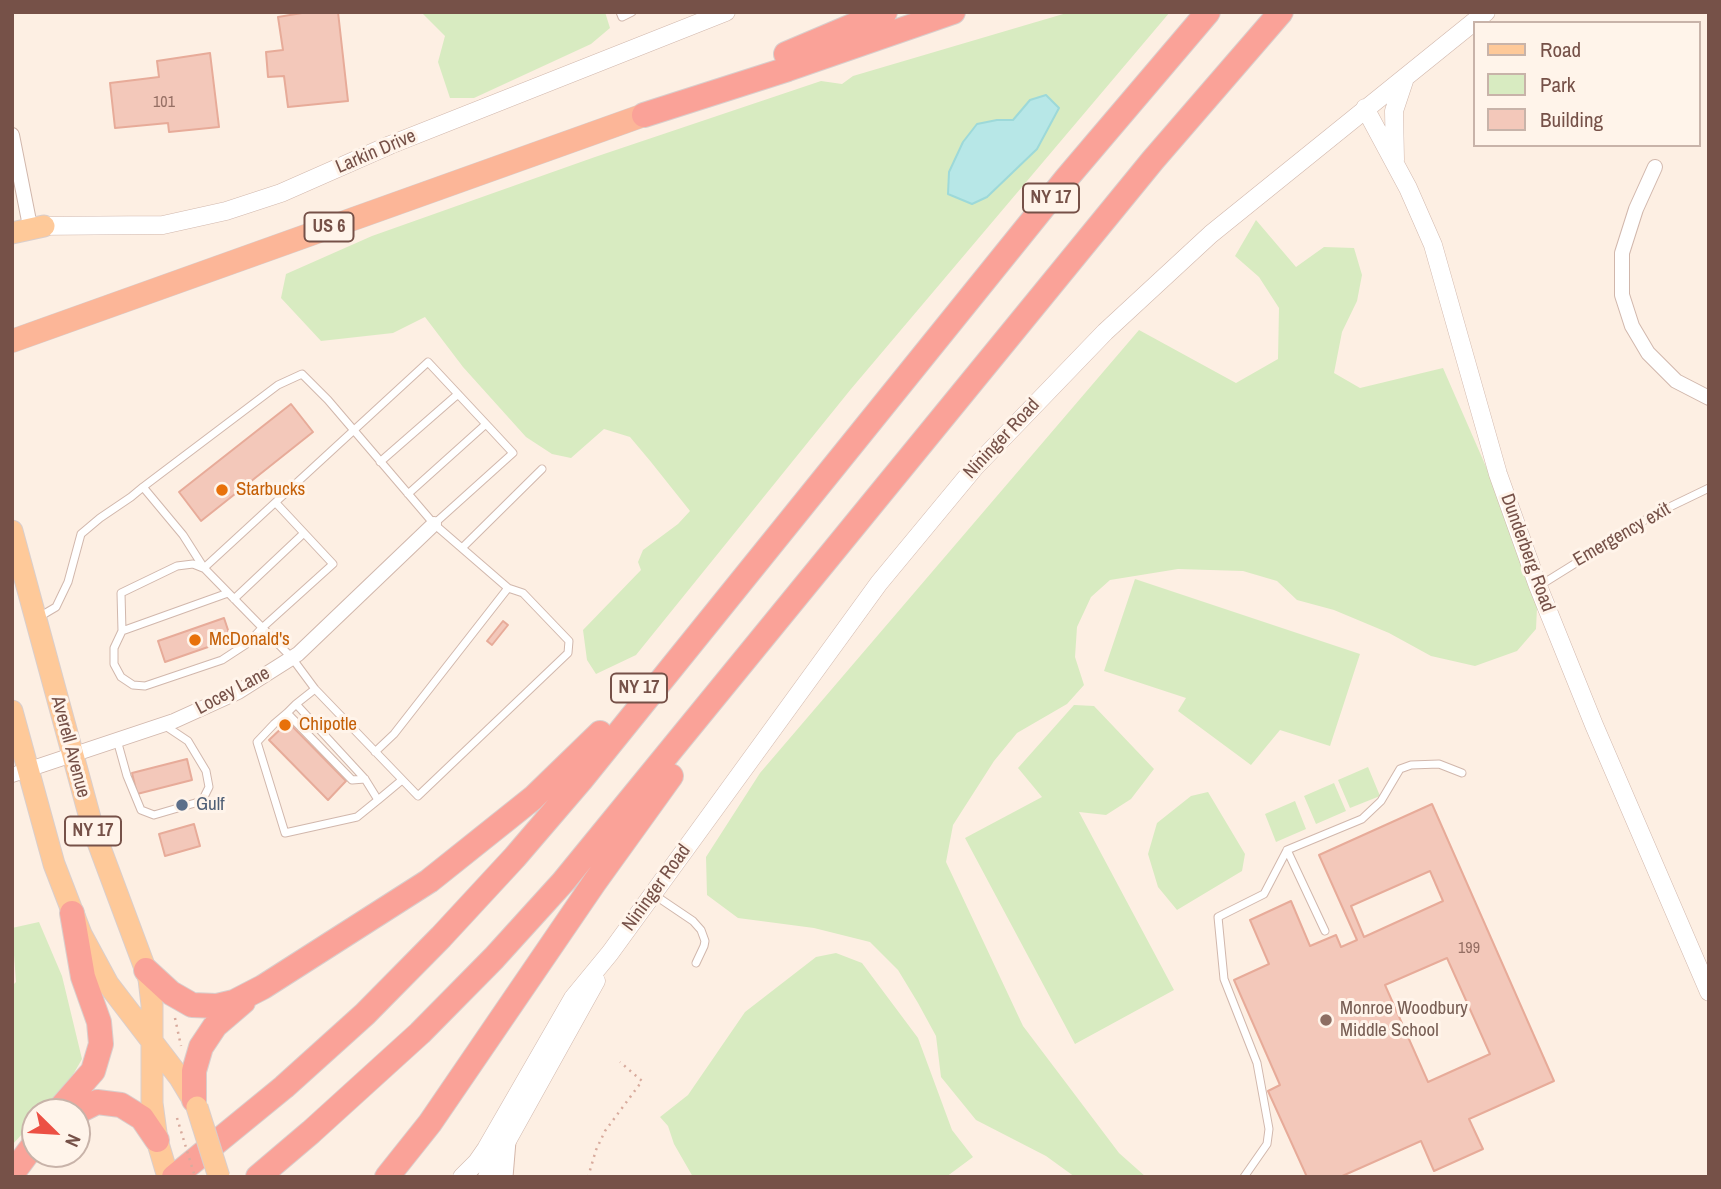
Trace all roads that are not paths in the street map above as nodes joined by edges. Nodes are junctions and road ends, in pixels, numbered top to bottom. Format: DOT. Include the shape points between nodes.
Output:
graph roads {
  1 [pos="620,12"];
  2 [pos="632,12"];
  3 [pos="726,12"];
  4 [pos="885,12"];
  5 [pos="953,12"];
  6 [pos="1208,12"];
  7 [pos="1281,12"];
  8 [pos="1472,23"];
  9 [pos="1406,76"];
  10 [pos="1365,108"];
  11 [pos="644,115"];
  12 [pos="12,135"];
  13 [pos="1395,163"];
  14 [pos="1655,167"];
  15 [pos="25,228"];
  16 [pos="13,340"];
  17 [pos="458,394"];
  18 [pos="1709,398"];
  19 [pos="486,424"];
  20 [pos="354,432"];
  21 [pos="380,462"];
  22 [pos="542,469"];
  23 [pos="143,487"];
  24 [pos="1709,488"];
  25 [pos="408,494"];
  26 [pos="276,503"];
  27 [pos="434,524"];
  28 [pos="12,531"];
  29 [pos="304,533"];
  30 [pos="461,548"];
  31 [pos="766,551"];
  32 [pos="204,568"];
  33 [pos="1538,586"];
  34 [pos="508,588"];
  35 [pos="228,593"];
  36 [pos="234,599"];
  37 [pos="36,618"];
  38 [pos="262,628"];
  39 [pos="122,631"];
  40 [pos="767,633"];
  41 [pos="292,658"];
  42 [pos="314,689"];
  43 [pos="296,704"];
  44 [pos="12,711"];
  45 [pos="286,713"];
  46 [pos="164,724"];
  47 [pos="117,740"];
  48 [pos="375,752"];
  49 [pos="73,756"];
  50 [pos="20,773"];
  51 [pos="1462,773"];
  52 [pos="365,779"];
  53 [pos="402,780"];
  54 [pos="378,800"];
  55 [pos="1287,850"];
  56 [pos="653,894"];
  57 [pos="72,913"];
  58 [pos="1325,931"];
  59 [pos="610,953"];
  60 [pos="696,963"];
  61 [pos="146,970"];
  62 [pos="263,987"];
  63 [pos="1709,992"];
  64 [pos="152,1041"];
  65 [pos="69,1098"];
  66 [pos="91,1105"];
  67 [pos="189,1109"];
  68 [pos="157,1140"];
  69 [pos="506,1141"];
  70 [pos="168,1177"];
  71 [pos="174,1177"];
  72 [pos="219,1177"];
  73 [pos="257,1177"];
  74 [pos="387,1177"];
  75 [pos="462,1177"];
  76 [pos="487,1177"];
  77 [pos="503,1177"];
  78 [pos="1244,1177"];
  1 -- 2 [label="lane" via="622,17"];
  3 -- 15 [label="street, Larkin Drive" via="243,206 163,225"];
  4 -- 11 [label="highway, US 6"];
  5 -- 11 [label="highway, US 6"];
  6 -- 31 [label="highway, NY 17" via="1074,169"];
  7 -- 40 [label="highway, NY 17" via="1153,160"];
  8 -- 9 [label="street, Nininger Road"];
  9 -- 10 [label="street, Nininger Road"];
  9 -- 13 [label="street" via="1394,111"];
  10 -- 13 [label="street, Dunderberg Road"];
  10 -- 56 [label="street, Nininger Road" via="1167,274 1070,366 975,467 872,592"];
  11 -- 16 [label="highway, US 6"];
  12 -- 15 [label="street"];
  13 -- 33 [label="street, Dunderberg Road" via="1433,245 1498,474"];
  14 -- 18 [label="street" via="1622,253 1622,295 1632,327 1648,354 1676,382"];
  17 -- 19 [label="lane"];
  17 -- 20 [label="lane" via="428,362"];
  17 -- 21 [label="lane"];
  19 -- 25 [label="lane"];
  19 -- 27 [label="lane" via="513,453"];
  20 -- 21 [label="lane"];
  20 -- 23 [label="lane" via="302,374 278,386"];
  20 -- 26 [label="lane"];
  21 -- 25 [label="lane"];
  22 -- 30 [label="lane"];
  23 -- 32 [label="lane"];
  23 -- 37 [label="lane" via="81,534 56,607"];
  24 -- 33 [label="lane, Emergency exit" via="1653,515"];
  25 -- 27 [label="lane"];
  26 -- 29 [label="lane"];
  26 -- 32 [label="lane"];
  27 -- 30 [label="lane"];
  27 -- 41 [label="street, Locey Lane"];
  28 -- 37 [label="main road, Averell Avenue / NY 17"];
  29 -- 36 [label="lane"];
  29 -- 38 [label="lane" via="333,564"];
  30 -- 34 [label="lane"];
  31 -- 62 [label="highway, NY 17" via="667,654 592,742 533,798 410,894"];
  31 -- 71 [label="highway" via="558,808 470,907 335,1041"];
  32 -- 35 [label="lane"];
  32 -- 39 [label="lane" via="177,566 121,593"];
  33 -- 63 [label="street, Dunderberg Road"];
  34 -- 48 [label="lane"];
  34 -- 53 [label="lane" via="523,593 569,640 568,653 418,796"];
  35 -- 36 [label="lane"];
  35 -- 39 [label="lane"];
  36 -- 38 [label="lane"];
  37 -- 49 [label="main road, Averell Avenue / NY 17"];
  38 -- 39 [label="lane" via="222,660 145,686 121,677 114,664 114,648"];
  38 -- 41 [label="lane"];
  40 -- 73 [label="highway" via="597,841 494,958 383,1068"];
  40 -- 74 [label="highway, NY 17" via="716,716 594,883 424,1132"];
  41 -- 42 [label="lane"];
  41 -- 46 [label="street, Locey Lane" via="238,692"];
  42 -- 43 [label="lane"];
  42 -- 48 [label="lane"];
  43 -- 45 [label="lane"];
  43 -- 52 [label="lane"];
  44 -- 50 [label="main road, NY 17"];
  45 -- 52 [label="lane" via="352,779"];
  45 -- 54 [label="lane" via="257,742 285,833 356,817"];
  46 -- 47 [label="street, Locey Lane"];
  46 -- 47 [label="lane" via="188,741 206,771 209,787 202,801 154,815 141,810"];
  47 -- 49 [label="street, Locey Lane"];
  48 -- 53 [label="lane"];
  49 -- 50 [label="street, Locey Lane"];
  49 -- 61 [label="main road, Averell Avenue / NY 17" via="103,859"];
  50 -- 57 [label="main road, NY 17"];
  51 -- 55 [label="lane" via="1440,764 1400,769 1381,801 1362,819"];
  52 -- 54 [label="lane"];
  53 -- 54 [label="lane"];
  55 -- 58 [label="lane"];
  55 -- 78 [label="lane" via="1264,894 1218,917 1224,979 1257,1063 1269,1129 1267,1144"];
  56 -- 59 [label="street, Nininger Road"];
  56 -- 60 [label="lane" via="701,930 704,946"];
  57 -- 64 [label="main road, NY 17" via="107,984"];
  57 -- 65 [label="highway" via="101,1044 93,1071"];
  59 -- 69 [label="street, Nininger Road"];
  59 -- 75 [label="street, Nininger Road" via="573,998 486,1149"];
  61 -- 62 [label="highway, NY 17" via="176,997 199,1007 226,1005"];
  61 -- 64 [label="main road, Averell Avenue / NY 17"];
  62 -- 67 [label="highway" via="215,1026 205,1040 194,1071"];
  64 -- 67 [label="main road, NY 17" via="180,1078"];
  64 -- 68 [label="main road, Averell Avenue / NY 17"];
  66 -- 68 [label="highway" via="121,1105 142,1118"];
  67 -- 72 [label="main road, NY 17, bridge"];
  68 -- 70 [label="main road, Averell Avenue / NY 17"];
  69 -- 76 [label="street, Nininger Road"];
  69 -- 77 [label="main road"];
}
